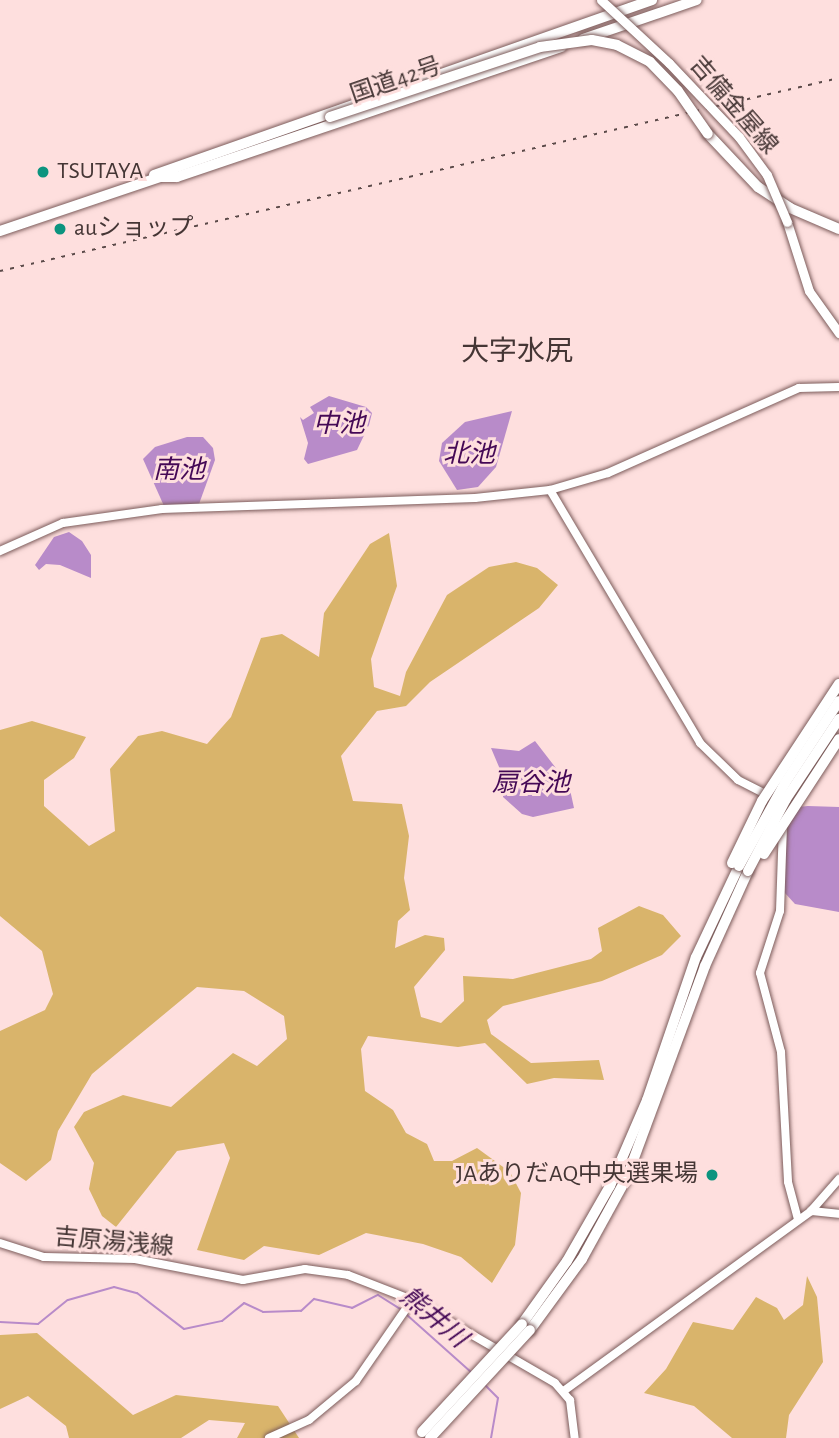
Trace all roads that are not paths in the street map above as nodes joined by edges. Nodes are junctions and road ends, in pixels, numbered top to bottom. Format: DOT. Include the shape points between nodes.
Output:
graph roads {
  1 [pos="601,0"];
  2 [pos="652,0"];
  3 [pos="697,0"];
  4 [pos="160,177"];
  5 [pos="107,197"];
  6 [pos="839,229"];
  7 [pos="0,231"];
  8 [pos="839,333"];
  9 [pos="839,387"];
  10 [pos="550,490"];
  11 [pos="0,551"];
  12 [pos="839,684"];
  13 [pos="839,701"];
  14 [pos="839,719"];
  15 [pos="839,738"];
  16 [pos="743,868"];
  17 [pos="839,1179"];
  18 [pos="811,1211"];
  19 [pos="839,1214"];
  20 [pos="798,1219"];
  21 [pos="0,1243"];
  22 [pos="412,1300"];
  23 [pos="526,1327"];
  24 [pos="565,1390"];
  25 [pos="272,1436"];
  26 [pos="422,1436"];
  27 [pos="575,1438"];
  1 -- 8 [label="main road, 吉備金屋線, bridge" via="669,63 747,146 773,185 809,291"];
  2 -- 5 [label="highway, 国道42号" via="229,146"];
  3 -- 4 [label="highway, 国道42号" via="203,169"];
  4 -- 5 [label="highway, 国道42号"];
  4 -- 6 [label="highway, bridge" via="540,47 592,40 617,45 650,62 744,175 776,200"];
  5 -- 7 [label="highway, 国道42号"];
  9 -- 10 [label="street" via="799,388 608,473"];
  10 -- 11 [label="street" via="475,498 106,515 63,523"];
  10 -- 20 [label="street" via="701,743 717,764 768,795 779,808 783,824 780,911 760,972 781,1052 788,1182"];
  12 -- 16 [label="highway, bridge" via="762,802"];
  13 -- 16 [label="highway, bridge" via="791,773"];
  14 -- 16 [label="highway, bridge"];
  15 -- 16 [label="highway, bridge"];
  16 -- 23 [label="highway" via="696,957 647,1100 610,1186"];
  16 -- 23 [label="highway" via="627,1177 582,1259"];
  17 -- 18 [label="street"];
  18 -- 19 [label="street"];
  18 -- 20 [label="street"];
  20 -- 24 [label="street"];
  21 -- 22 [label="street, 吉原湯浅線" via="44,1257 135,1258 243,1280 330,1270"];
  22 -- 24 [label="street, 吉原湯浅線"];
  22 -- 25 [label="street" via="356,1381 332,1405"];
  23 -- 26 [label="highway, bridge"];
  24 -- 27 [label="street"];
}
